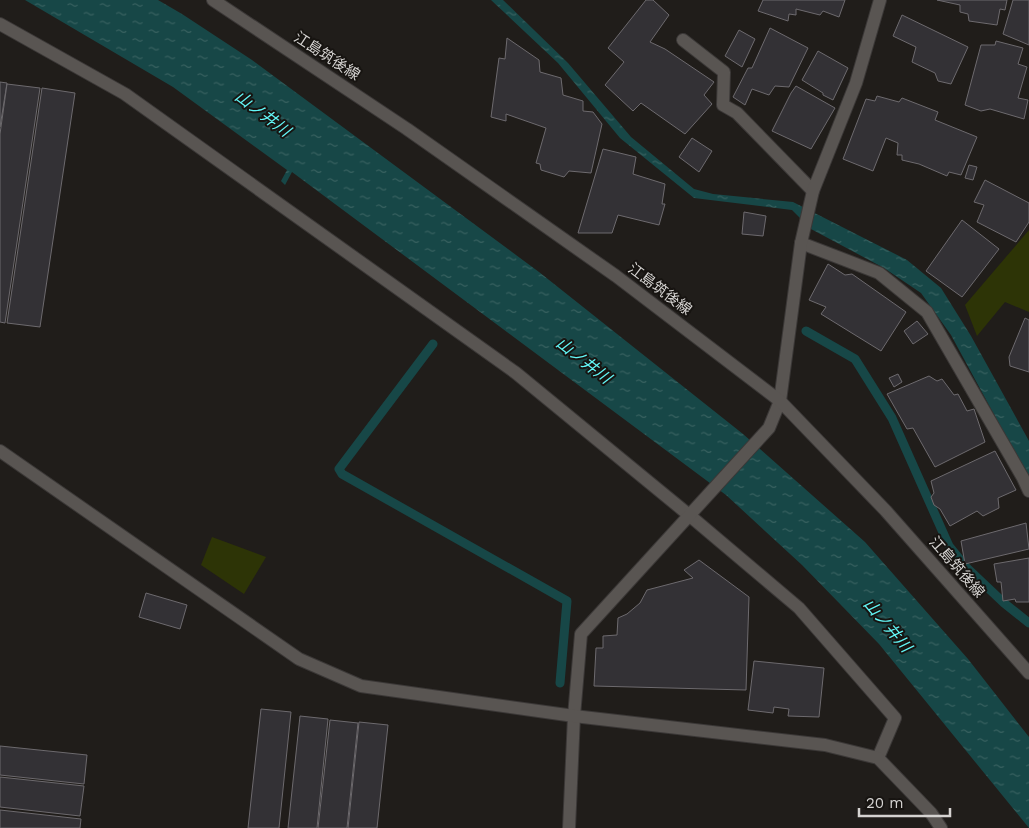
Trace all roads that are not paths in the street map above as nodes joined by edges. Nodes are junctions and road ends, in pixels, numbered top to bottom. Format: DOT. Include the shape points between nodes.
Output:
graph roads {
  1 [pos="213,0"];
  2 [pos="880,0"];
  3 [pos="0,24"];
  4 [pos="683,40"];
  5 [pos="813,191"];
  6 [pos="801,243"];
  7 [pos="780,401"];
  8 [pos="0,451"];
  9 [pos="1029,491"];
  10 [pos="689,515"];
  11 [pos="1029,672"];
  12 [pos="574,716"];
  13 [pos="878,758"];
  14 [pos="569,828"];
  15 [pos="941,828"];
  1 -- 7 [label="street, 江島筑後線" via="423,140 616,276"];
  2 -- 5 [label="street" via="856,83"];
  3 -- 10 [label="street" via="125,94 516,372"];
  4 -- 5 [label="street" via="724,72 723,105 737,114"];
  5 -- 6 [label="street"];
  6 -- 7 [label="street"];
  6 -- 9 [label="street" via="879,273 926,312"];
  7 -- 10 [label="street" via="769,428"];
  7 -- 11 [label="street, 江島筑後線" via="886,511"];
  8 -- 12 [label="street" via="299,659 361,686"];
  10 -- 12 [label="street" via="581,634"];
  10 -- 13 [label="street" via="799,608 895,718"];
  12 -- 13 [label="street" via="825,745"];
  12 -- 14 [label="street"];
  13 -- 15 [label="street" via="931,813"];
}
